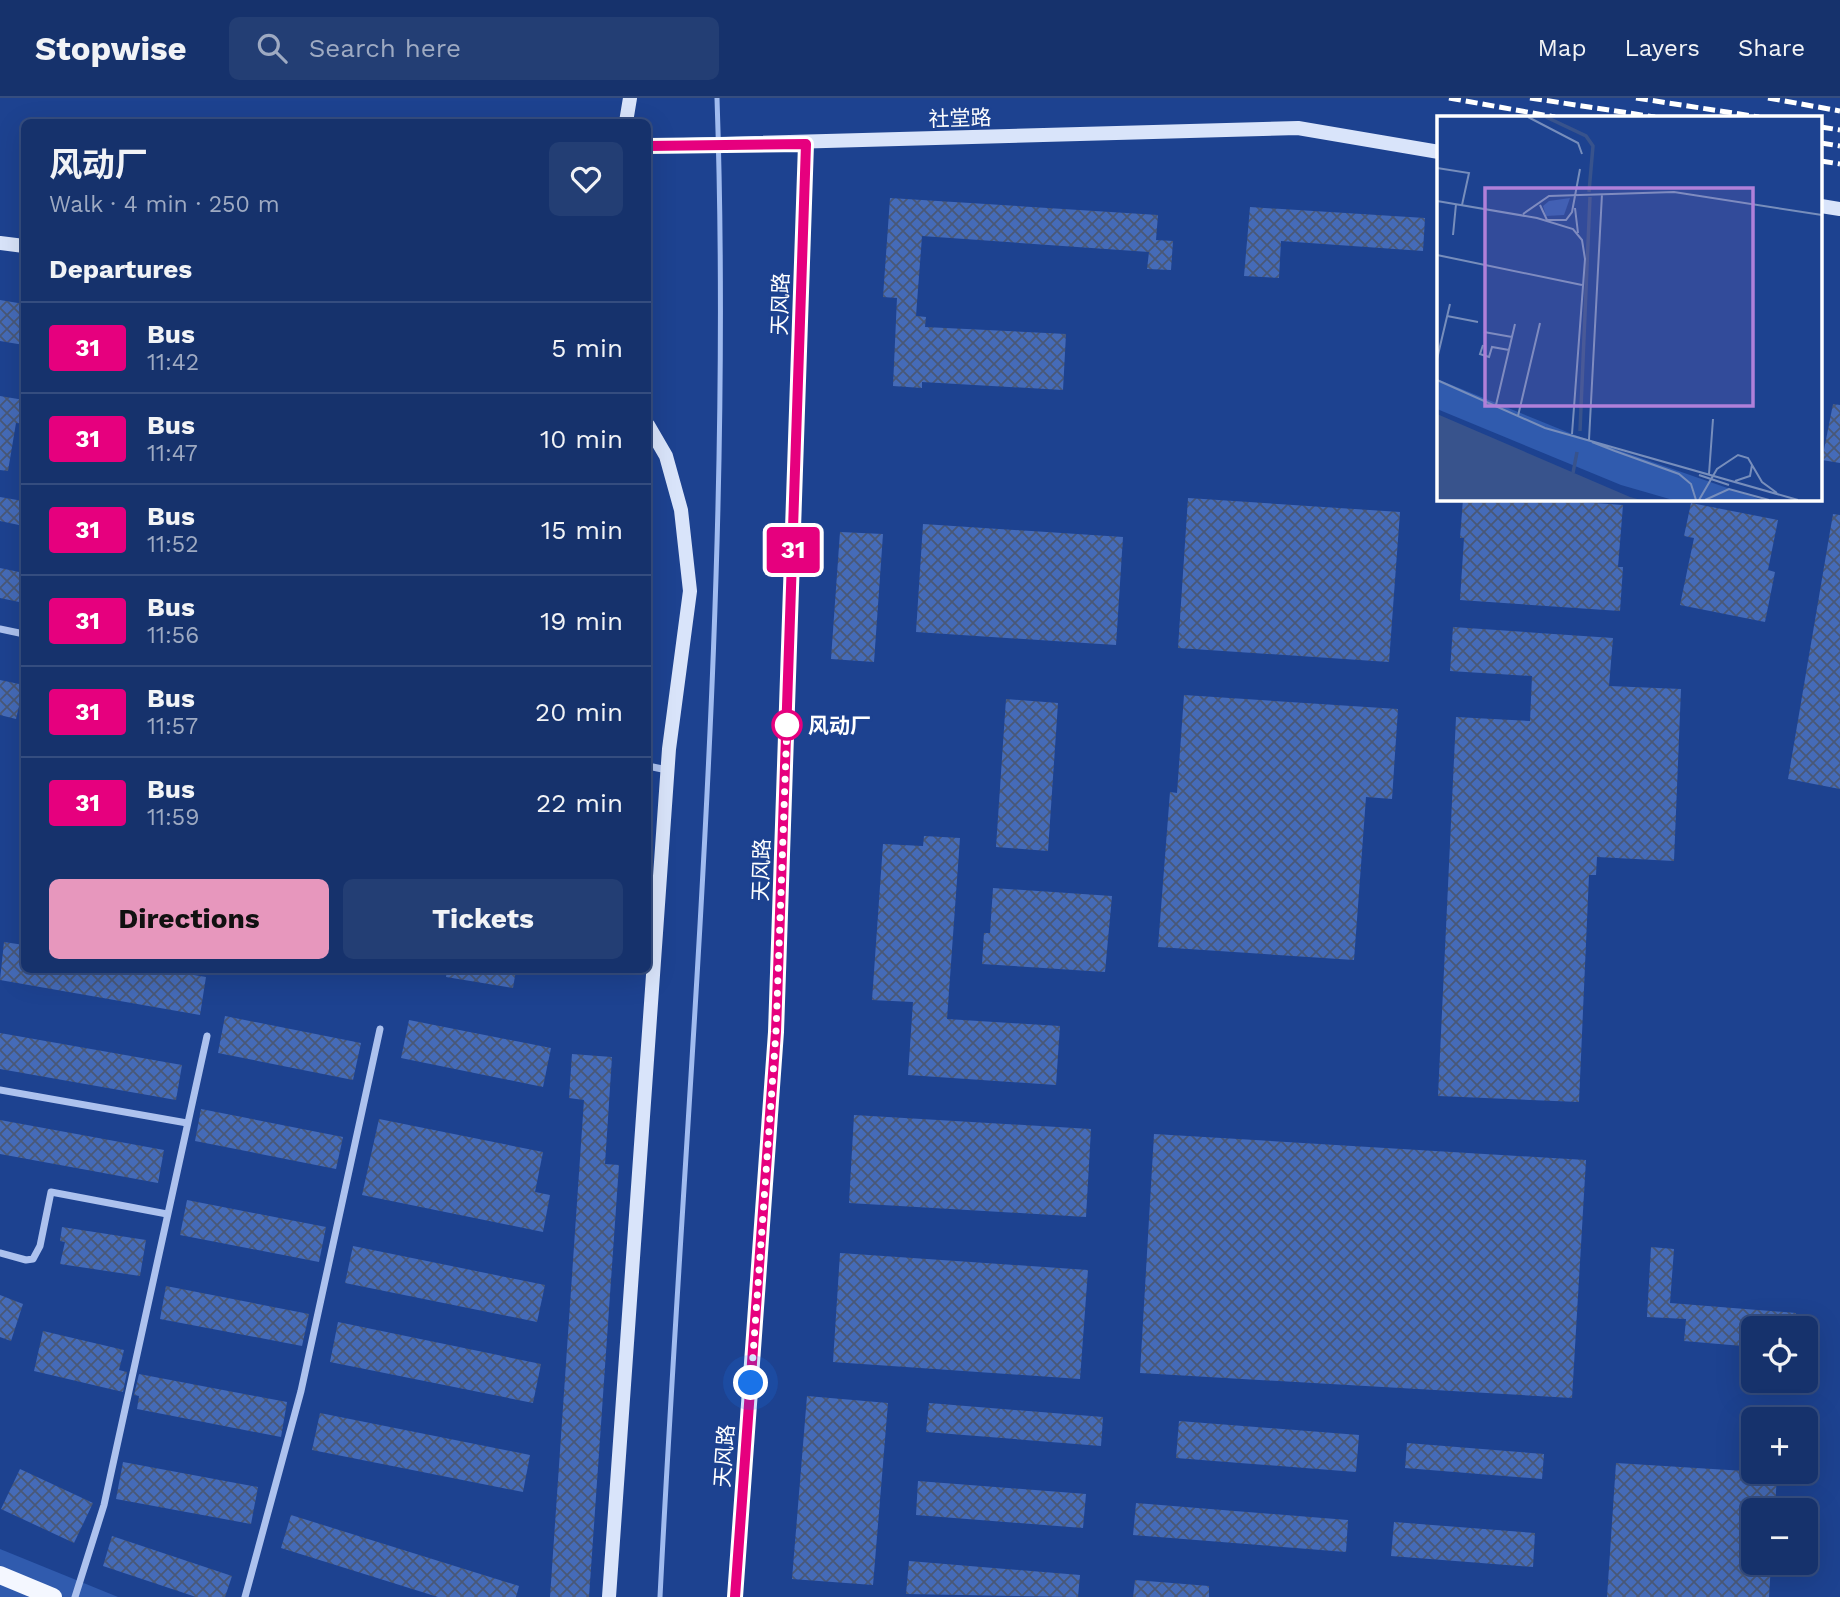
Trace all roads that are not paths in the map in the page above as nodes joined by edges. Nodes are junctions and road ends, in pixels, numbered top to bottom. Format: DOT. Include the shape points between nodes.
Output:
graph roads {
  1 [pos="630,98"];
  2 [pos="626,119"];
  3 [pos="806,144"];
  4 [pos="651,146"];
  5 [pos="1437,152"];
  6 [pos="1822,206"];
  7 [pos="1840,209"];
  8 [pos="0,243"];
  9 [pos="21,246"];
  10 [pos="651,430"];
  11 [pos="0,629"];
  12 [pos="21,633"];
  13 [pos="651,767"];
  14 [pos="667,770"];
  15 [pos="380,1028"];
  16 [pos="207,1035"];
  17 [pos="0,1090"];
  18 [pos="187,1123"];
  19 [pos="167,1214"];
  20 [pos="0,1253"];
  21 [pos="0,1575"];
  22 [pos="53,1597"];
  23 [pos="75,1597"];
  24 [pos="245,1597"];
  25 [pos="609,1597"];
  26 [pos="735,1597"];
  1 -- 2 [label="main road"];
  3 -- 4 [label="main road, 社堂路"];
  3 -- 5 [label="main road, 社堂路" via="1298,128"];
  3 -- 26 [label="main road, 天风路" via="776,1032"];
  6 -- 7 [label="main road"];
  8 -- 9 [label="main road"];
  10 -- 14 [label="main road" via="666,456 681,510 690,591"];
  11 -- 12 [label="street"];
  13 -- 14 [label="street"];
  14 -- 25 [label="main road"];
  15 -- 24 [label="street" via="301,1391"];
  16 -- 18 [label="street"];
  17 -- 18 [label="street"];
  18 -- 19 [label="street"];
  19 -- 20 [label="street" via="51,1192 33,1259"];
  19 -- 23 [label="street" via="104,1505"];
  21 -- 22 [label="main road"];
}
